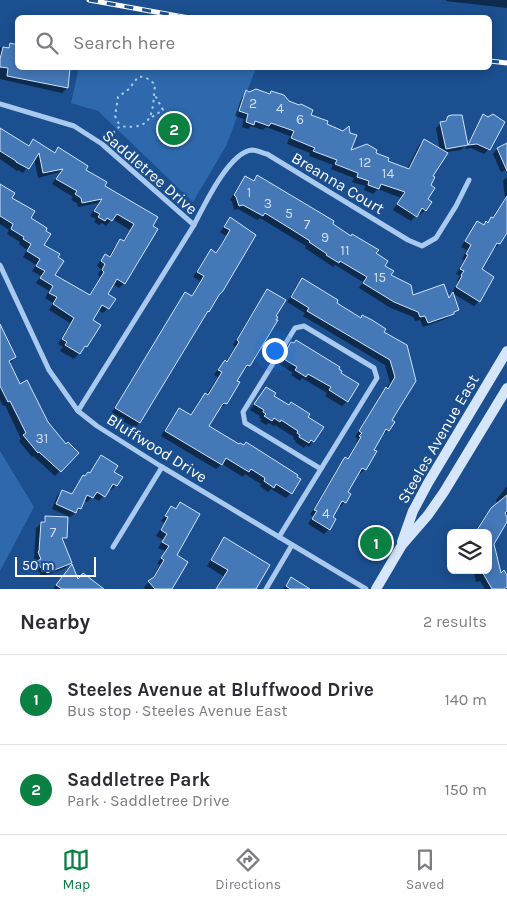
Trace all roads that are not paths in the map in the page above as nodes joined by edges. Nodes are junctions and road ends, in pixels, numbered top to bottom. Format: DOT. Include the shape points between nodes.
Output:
graph roads {
  1 [pos="0,104"];
  2 [pos="469,180"];
  3 [pos="194,225"];
  4 [pos="0,265"];
  5 [pos="507,351"];
  6 [pos="507,388"];
  7 [pos="78,411"];
  8 [pos="162,467"];
  9 [pos="321,469"];
  10 [pos="279,537"];
  11 [pos="402,544"];
  12 [pos="292,545"];
  13 [pos="113,547"];
  14 [pos="266,589"];
  15 [pos="366,589"];
  16 [pos="376,589"];
  1 -- 3 [label="street, Saddletree Drive" via="74,126 102,144"];
  2 -- 3 [label="street, Breanna Court" via="436,238 422,246 267,154 252,150 240,155 228,167"];
  3 -- 7 [label="street, Saddletree Drive"];
  4 -- 7 [label="street, Bluffwood Drive" via="49,370"];
  5 -- 11 [label="main road, Steeles Avenue East" via="428,483 413,511"];
  6 -- 11 [label="main road, Steeles Avenue East" via="444,492"];
  7 -- 8 [label="street, Bluffwood Drive"];
  8 -- 10 [label="street, Bluffwood Drive"];
  8 -- 13 [label="street"];
  9 -- 9 [label="street" via="377,378 374,368 304,326 295,328 243,412 245,423"];
  9 -- 10 [label="street"];
  10 -- 12 [label="street, Bluffwood Drive"];
  11 -- 16 [label="main road, Steeles Avenue East"];
  12 -- 14 [label="street"];
  12 -- 15 [label="street, Bluffwood Drive"];
}
